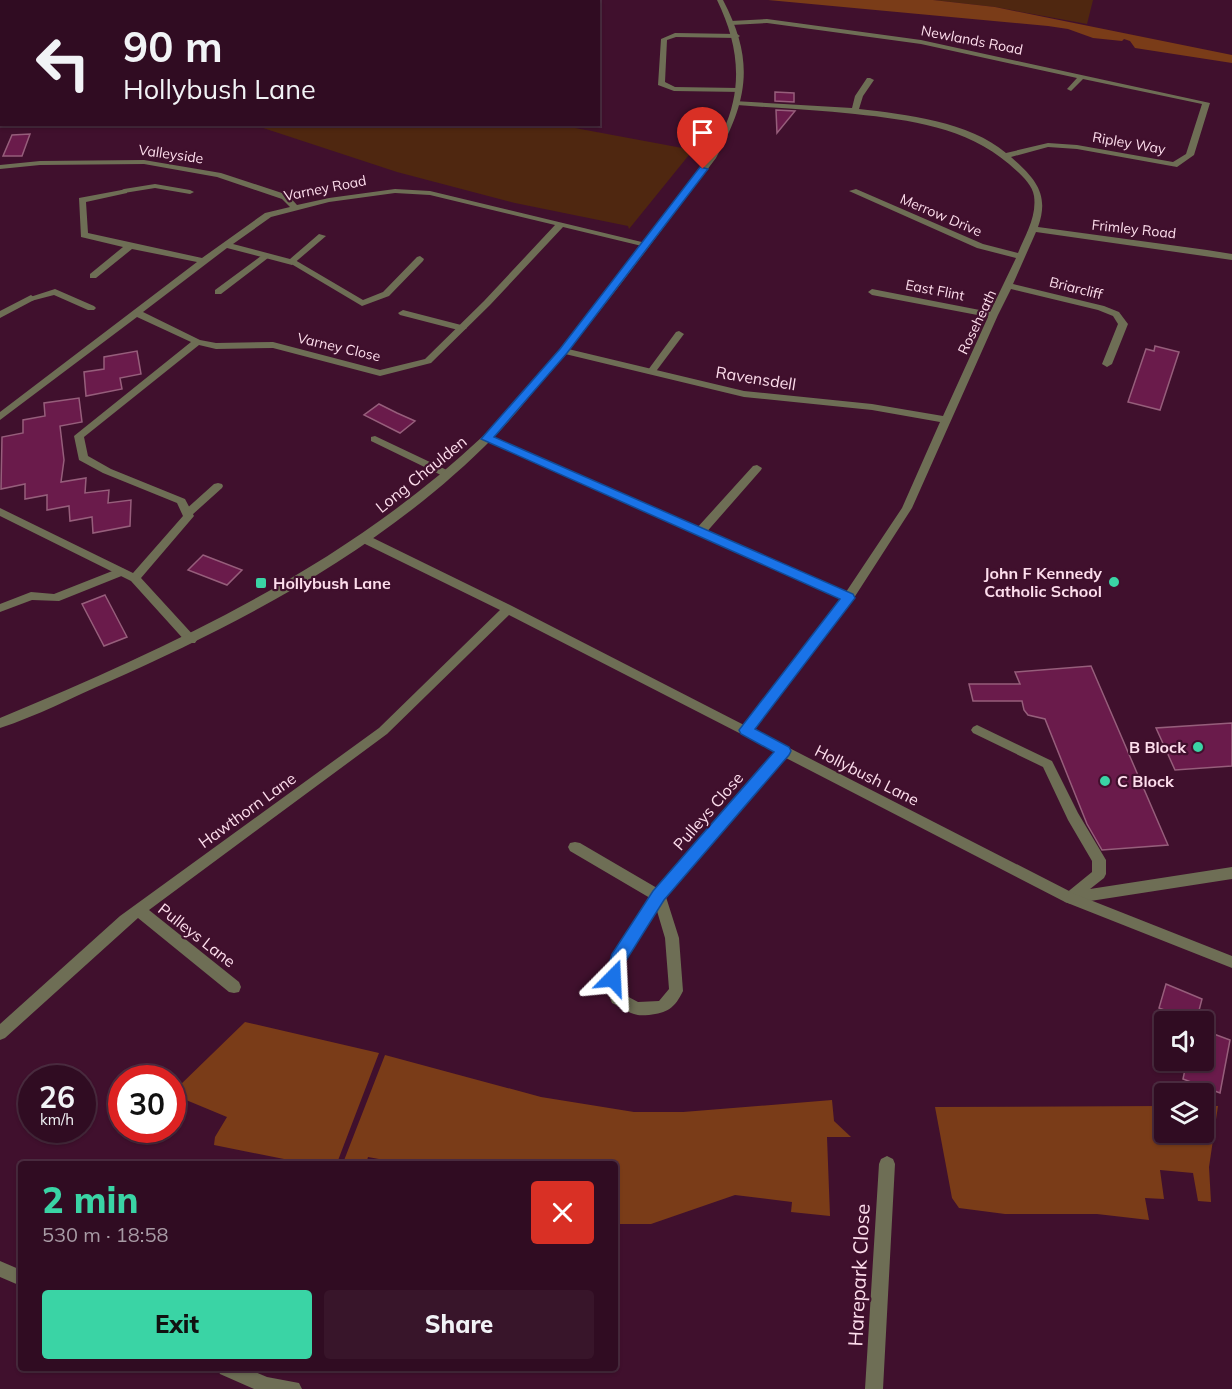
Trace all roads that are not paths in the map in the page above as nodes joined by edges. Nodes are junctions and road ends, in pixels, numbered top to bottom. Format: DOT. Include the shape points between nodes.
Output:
graph roads {
  1 [pos="720,0"];
  2 [pos="731,23"];
  3 [pos="737,36"];
  4 [pos="1081,77"];
  5 [pos="870,80"];
  6 [pos="1071,89"];
  7 [pos="739,90"];
  8 [pos="737,102"];
  9 [pos="1206,103"];
  10 [pos="855,112"];
  11 [pos="1009,155"];
  12 [pos="0,167"];
  13 [pos="853,191"];
  14 [pos="190,192"];
  15 [pos="295,208"];
  16 [pos="561,224"];
  17 [pos="1033,229"];
  18 [pos="322,236"];
  19 [pos="646,244"];
  20 [pos="225,245"];
  21 [pos="130,246"];
  22 [pos="265,256"];
  23 [pos="1020,256"];
  24 [pos="1232,257"];
  25 [pos="420,259"];
  26 [pos="204,261"];
  27 [pos="292,262"];
  28 [pos="93,276"];
  29 [pos="1010,286"];
  30 [pos="218,292"];
  31 [pos="872,292"];
  32 [pos="91,308"];
  33 [pos="137,313"];
  34 [pos="403,313"];
  35 [pos="0,315"];
  36 [pos="993,315"];
  37 [pos="462,328"];
  38 [pos="679,334"];
  39 [pos="197,342"];
  40 [pos="564,351"];
  41 [pos="1107,364"];
  42 [pos="651,372"];
  43 [pos="0,417"];
  44 [pos="946,420"];
  45 [pos="487,439"];
  46 [pos="375,440"];
  47 [pos="757,468"];
  48 [pos="447,474"];
  49 [pos="218,486"];
  50 [pos="0,512"];
  51 [pos="188,513"];
  52 [pos="700,532"];
  53 [pos="365,539"];
  54 [pos="120,572"];
  55 [pos="135,578"];
  56 [pos="848,598"];
  57 [pos="0,608"];
  58 [pos="508,609"];
  59 [pos="192,640"];
  60 [pos="0,723"];
  61 [pos="746,730"];
  62 [pos="977,730"];
  63 [pos="784,751"];
  64 [pos="574,847"];
  65 [pos="1232,873"];
  66 [pos="659,896"];
  67 [pos="1070,898"];
  68 [pos="138,910"];
  69 [pos="1232,962"];
  70 [pos="234,987"];
  71 [pos="0,1034"];
  72 [pos="886,1164"];
  73 [pos="0,1269"];
  74 [pos="18,1277"];
  75 [pos="232,1371"];
  76 [pos="266,1387"];
  77 [pos="293,1389"];
  78 [pos="874,1389"];
  1 -- 2 [label="street, Long Chaulden"];
  2 -- 3 [label="street, Long Chaulden"];
  2 -- 4 [label="street, Newlands Road" via="767,21 921,42"];
  3 -- 7 [label="street, Long Chaulden" via="741,62"];
  3 -- 7 [label="street" via="675,35 664,39 661,83 674,89"];
  4 -- 6 [label="street"];
  4 -- 9 [label="street, Newlands Road"];
  5 -- 10 [label="street" via="859,96"];
  7 -- 8 [label="street, Long Chaulden"];
  8 -- 10 [label="street, Roseheath"];
  8 -- 19 [label="street, Long Chaulden" via="728,130 713,156"];
  9 -- 11 [label="street, Ripley Way" via="1190,155 1174,165 1048,145"];
  10 -- 11 [label="street, Roseheath" via="923,120 981,140"];
  11 -- 17 [label="street, Roseheath" via="1038,195"];
  12 -- 15 [label="street, Valleyside" via="144,162 218,175 285,196"];
  13 -- 23 [label="street, Merrow Drive" via="980,246"];
  14 -- 21 [label="street" via="155,186 82,200 84,235"];
  15 -- 16 [label="street, Varney Road" via="395,191 430,193"];
  15 -- 20 [label="street, Varney Road" via="268,215"];
  16 -- 19 [label="street, Varney Road"];
  16 -- 37 [label="street, Varney Close"];
  17 -- 23 [label="street, Roseheath"];
  17 -- 24 [label="street, Frimley Road"];
  18 -- 27 [label="street"];
  19 -- 40 [label="street, Long Chaulden"];
  20 -- 22 [label="street"];
  20 -- 26 [label="street, Varney Road"];
  21 -- 26 [label="street"];
  21 -- 28 [label="street"];
  22 -- 27 [label="street"];
  22 -- 30 [label="street"];
  23 -- 29 [label="street, Roseheath"];
  25 -- 27 [label="street" via="386,294 362,303"];
  26 -- 33 [label="street, Varney Road"];
  29 -- 36 [label="street, Roseheath"];
  29 -- 41 [label="street, Briarcliff" via="1116,314 1123,324"];
  31 -- 36 [label="street, East Flint"];
  32 -- 35 [label="street" via="56,292 31,298"];
  33 -- 39 [label="street, Varney Close"];
  33 -- 43 [label="street, Varney Road"];
  34 -- 37 [label="street"];
  36 -- 44 [label="street, Roseheath"];
  37 -- 39 [label="street, Varney Close" via="428,361 380,373 273,345 216,346"];
  38 -- 42 [label="street"];
  39 -- 51 [label="street" via="79,436 83,458 181,501"];
  40 -- 42 [label="street, Ravensdell"];
  40 -- 45 [label="street, Long Chaulden"];
  42 -- 44 [label="street, Ravensdell" via="744,394 872,407"];
  44 -- 56 [label="street, Roseheath" via="907,508"];
  45 -- 48 [label="street, Long Chaulden"];
  45 -- 52 [label="street"];
  46 -- 48 [label="street"];
  47 -- 52 [label="street"];
  48 -- 53 [label="street, Long Chaulden"];
  49 -- 51 [label="street"];
  50 -- 54 [label="street"];
  51 -- 55 [label="street"];
  52 -- 56 [label="street"];
  53 -- 58 [label="street, Hollybush Lane"];
  53 -- 59 [label="street, Long Chaulden" via="305,578"];
  54 -- 55 [label="street"];
  54 -- 57 [label="street" via="55,598 31,596"];
  55 -- 59 [label="street"];
  56 -- 61 [label="street, Roseheath"];
  58 -- 61 [label="street, Hollybush Lane"];
  58 -- 68 [label="street, Hawthorn Lane" via="383,732"];
  59 -- 60 [label="street, Long Chaulden"];
  61 -- 63 [label="street, Hollybush Lane"];
  62 -- 67 [label="street" via="1048,764 1099,860 1099,874"];
  63 -- 66 [label="street, Pulleys Close"];
  63 -- 67 [label="street, Hollybush Lane"];
  64 -- 66 [label="street"];
  65 -- 67 [label="street"];
  66 -- 66 [label="street, Pulleys Close" via="672,938 676,991 663,1007 637,1009 617,998 613,978 618,959"];
  67 -- 69 [label="street, Hollybush Lane"];
  68 -- 70 [label="street, Pulleys Lane"];
  68 -- 71 [label="street, Hawthorn Lane"];
  72 -- 78 [label="street, Harepark Close"];
  73 -- 74 [label="street"];
  75 -- 76 [label="street"];
  76 -- 77 [label="street"];
}
